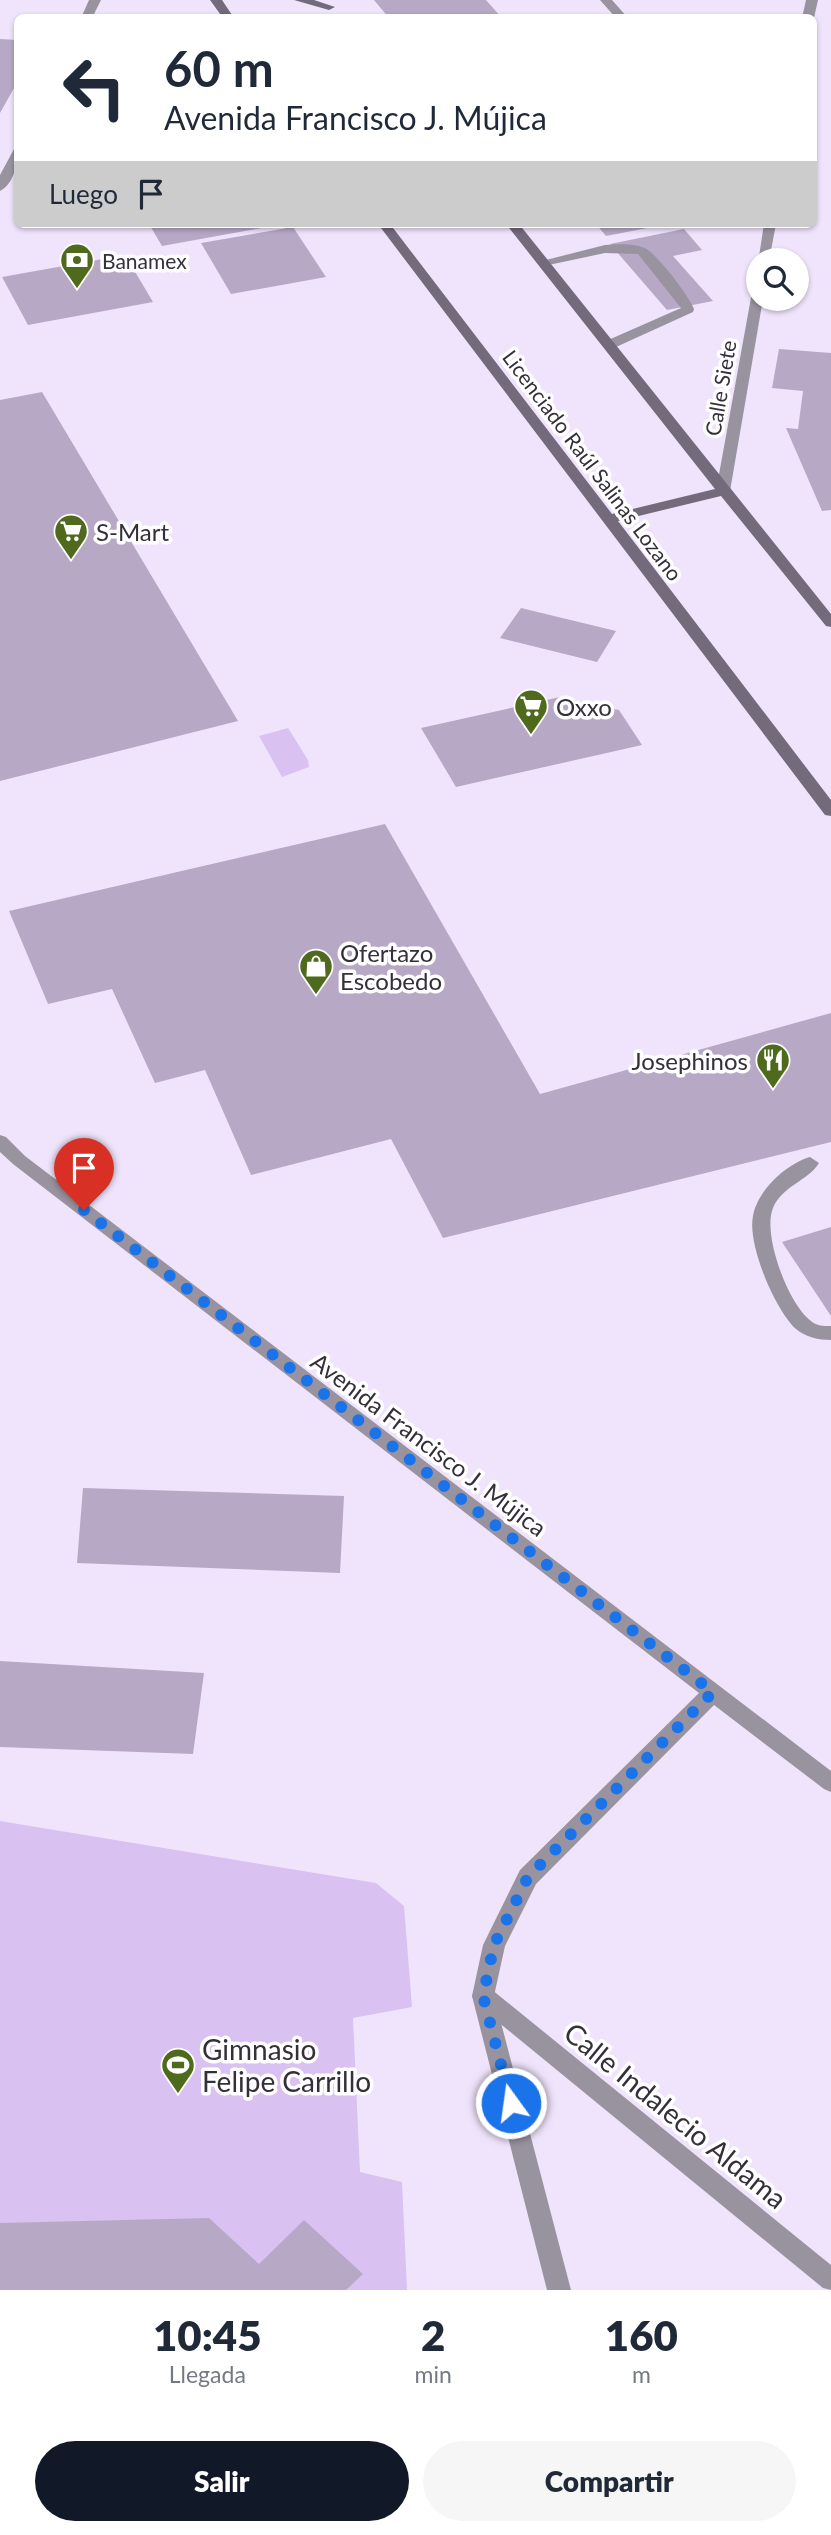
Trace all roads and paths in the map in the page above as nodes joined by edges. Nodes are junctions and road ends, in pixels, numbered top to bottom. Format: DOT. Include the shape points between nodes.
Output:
graph roads {
  1 [pos="300,0"];
  2 [pos="606,0"];
  3 [pos="327,4"];
  4 [pos="619,14"];
  5 [pos="14,160"];
  6 [pos="0,187"];
  7 [pos="387,228"];
  8 [pos="515,228"];
  9 [pos="769,228"];
  10 [pos="765,248"];
  11 [pos="544,262"];
  12 [pos="755,311"];
  13 [pos="611,344"];
  14 [pos="723,491"];
  15 [pos="608,519"];
  16 [pos="831,623"];
  17 [pos="831,811"];
  18 [pos="0,1141"];
  19 [pos="810,1163"];
  20 [pos="831,1333"];
  21 [pos="713,1692"];
  22 [pos="831,1783"];
  23 [pos="483,1996"];
  24 [pos="831,2280"];
  25 [pos="559,2290"];
  1 -- 3 [label="main road"];
  2 -- 4 [label="street"];
  5 -- 6 [label="street"];
  7 -- 15 [label="main road, Licenciado Raúl Salinas Lozano"];
  8 -- 11 [label="main road"];
  9 -- 10 [label="street"];
  11 -- 13 [label="main road"];
  11 -- 13 [label="street" via="619,247 635,249 642,251 685,301 688,309 681,314"];
  12 -- 14 [label="street, Calle Siete"];
  13 -- 14 [label="main road"];
  14 -- 15 [label="main road"];
  14 -- 16 [label="main road"];
  15 -- 17 [label="main road, Licenciado Raúl Salinas Lozano"];
  18 -- 21 [label="street, Avenida Francisco J. Mújica"];
  19 -- 20 [label="street" via="785,1180 769,1199 761,1219 764,1245 800,1322"];
  21 -- 22 [label="street, Avenida Francisco J. Mújica"];
  21 -- 23 [label="street" via="528,1877 494,1945"];
  23 -- 24 [label="street, Calle Indalecio Aldama"];
  23 -- 25 [label="street"];
}
